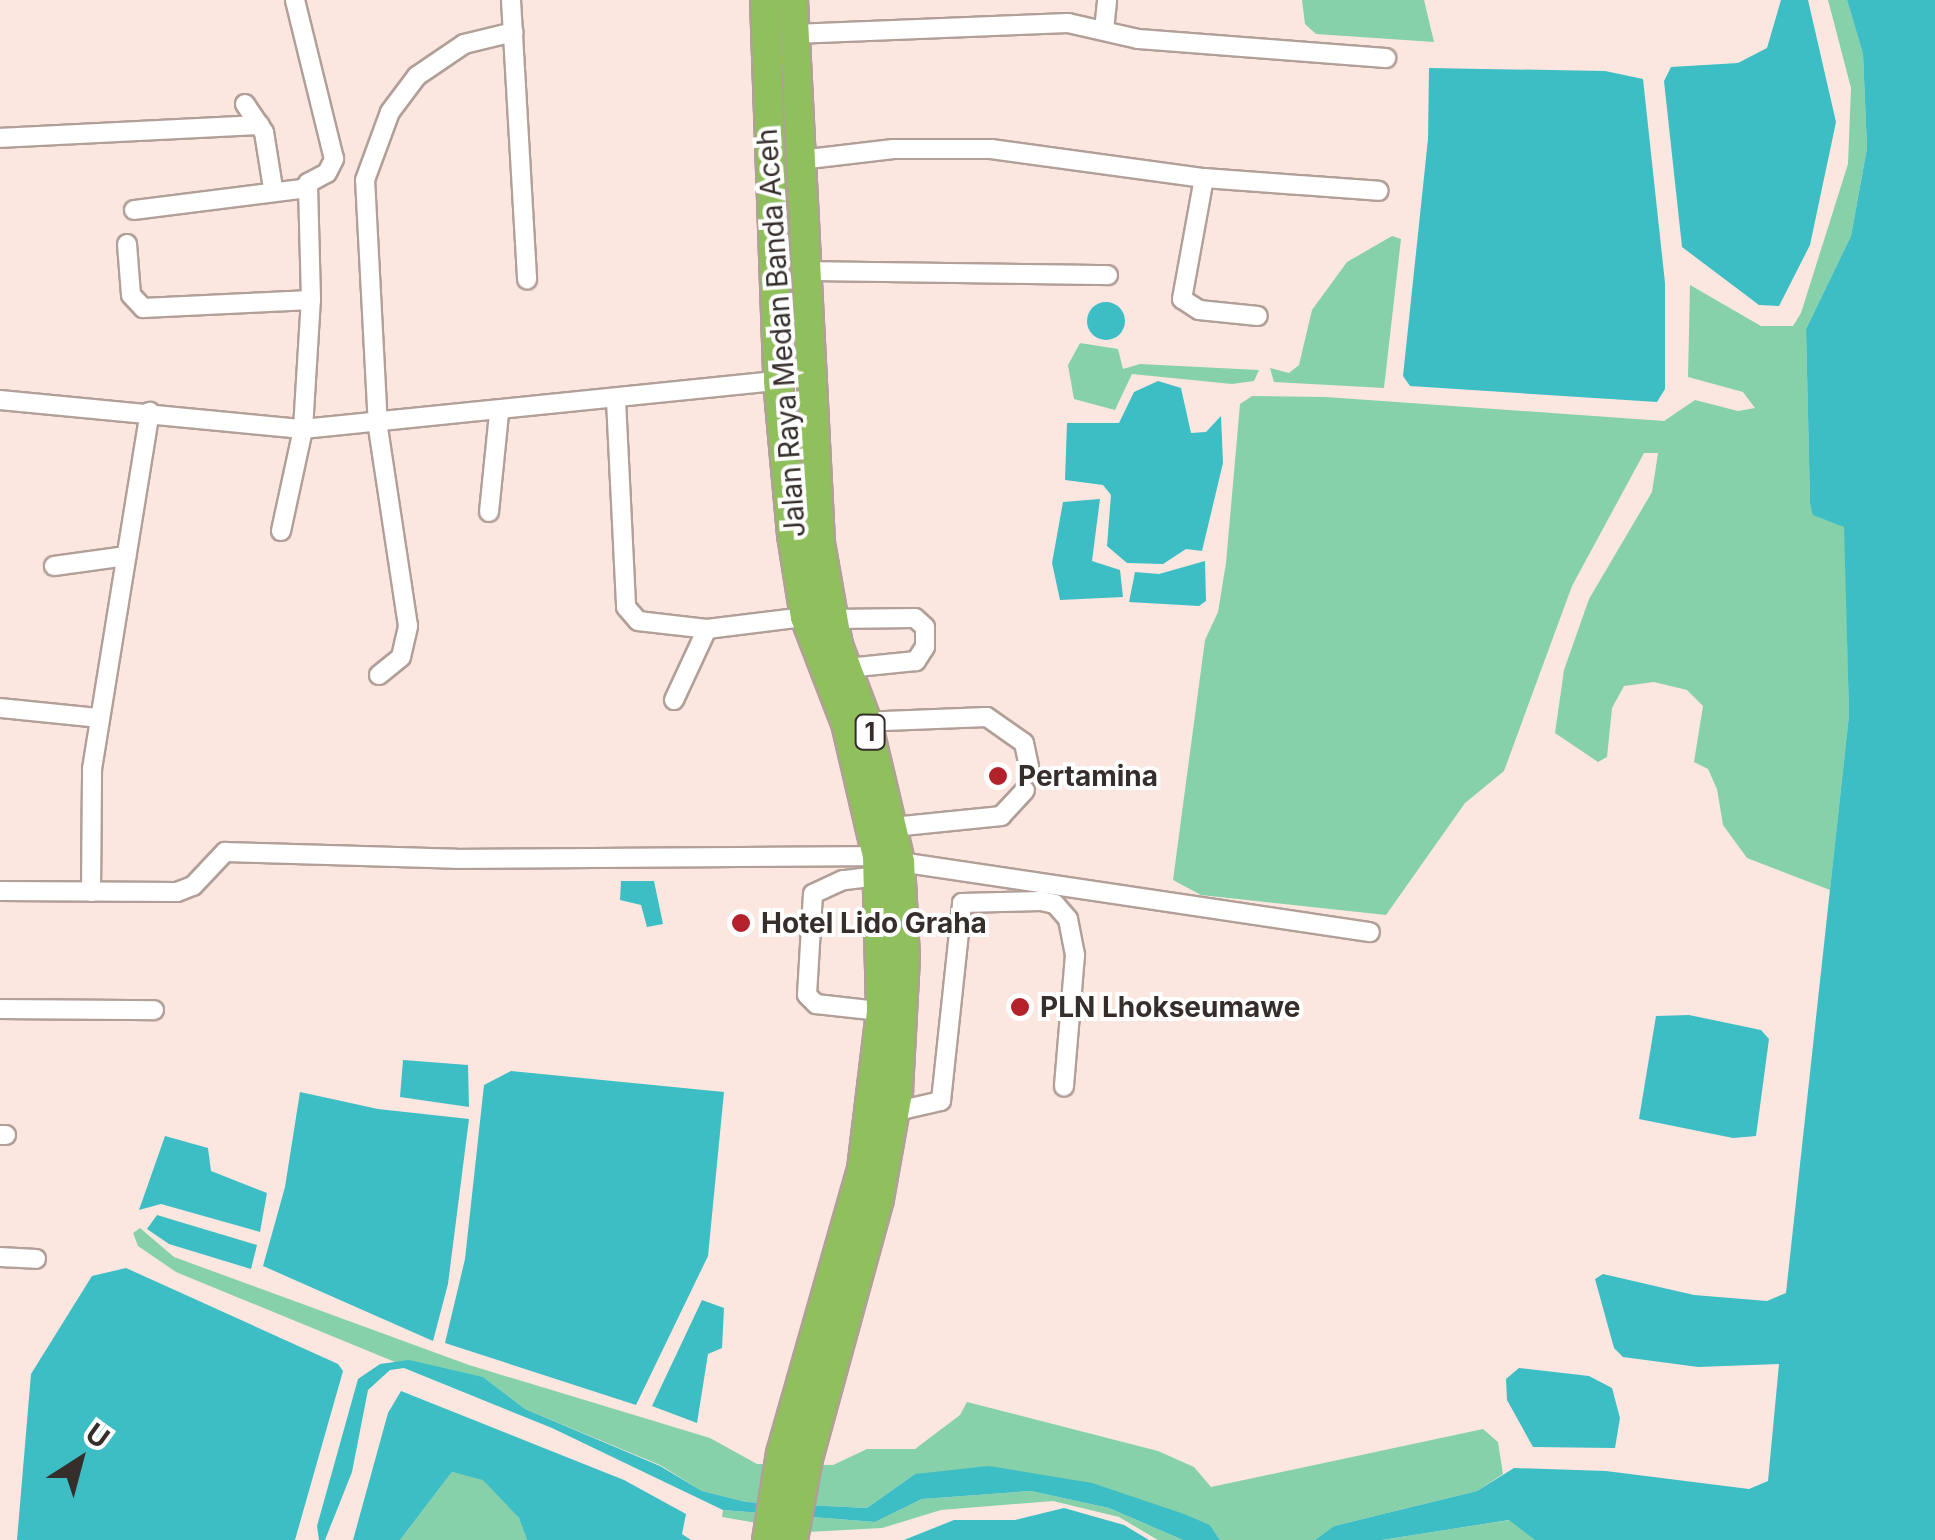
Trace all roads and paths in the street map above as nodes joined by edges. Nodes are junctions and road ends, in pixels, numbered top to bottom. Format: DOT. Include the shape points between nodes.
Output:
graph roads {
  1 [pos="295,0"];
  2 [pos="512,0"];
  3 [pos="765,0"];
  4 [pos="793,0"];
  5 [pos="1107,0"];
  6 [pos="1104,30"];
  7 [pos="514,32"];
  8 [pos="794,34"];
  9 [pos="1386,58"];
  10 [pos="245,104"];
  11 [pos="260,125"];
  12 [pos="0,138"];
  13 [pos="800,160"];
  14 [pos="1204,178"];
  15 [pos="273,188"];
  16 [pos="308,188"];
  17 [pos="1379,191"];
  18 [pos="134,210"];
  19 [pos="127,244"];
  20 [pos="805,271"];
  21 [pos="1108,275"];
  22 [pos="526,280"];
  23 [pos="311,300"];
  24 [pos="1258,316"];
  25 [pos="778,382"];
  26 [pos="0,400"];
  27 [pos="616,400"];
  28 [pos="150,412"];
  29 [pos="499,414"];
  30 [pos="378,426"];
  31 [pos="303,429"];
  32 [pos="489,512"];
  33 [pos="282,531"];
  34 [pos="126,556"];
  35 [pos="54,566"];
  36 [pos="818,618"];
  37 [pos="707,629"];
  38 [pos="847,668"];
  39 [pos="380,675"];
  40 [pos="674,700"];
  41 [pos="0,708"];
  42 [pos="98,718"];
  43 [pos="857,723"];
  44 [pos="1029,768"];
  45 [pos="1025,790"];
  46 [pos="893,827"];
  47 [pos="885,865"];
  48 [pos="0,890"];
  49 [pos="91,892"];
  50 [pos="1370,932"];
  51 [pos="0,1009"];
  52 [pos="154,1010"];
  53 [pos="892,1012"];
  54 [pos="1064,1087"];
  55 [pos="893,1112"];
  56 [pos="0,1257"];
  57 [pos="36,1259"];
  58 [pos="847,1275"];
  59 [pos="780,1538"];
  1 -- 16 [label="street" via="334,159"];
  2 -- 7 [label="street"];
  3 -- 25 [label="highway, Jalan Raya Medan Banda Aceh / 1"];
  4 -- 8 [label="highway, Jalan Raya Medan Banda Aceh / 1"];
  5 -- 6 [label="street"];
  6 -- 8 [label="street" via="1068,23 966,24"];
  6 -- 9 [label="street" via="1138,39"];
  7 -- 22 [label="street"];
  7 -- 30 [label="street" via="438,57 390,112 370,159 364,205"];
  8 -- 13 [label="highway, Jalan Raya Medan Banda Aceh / 1"];
  10 -- 11 [label="street"];
  11 -- 12 [label="street"];
  11 -- 15 [label="street"];
  13 -- 14 [label="street" via="905,148 991,149"];
  13 -- 20 [label="highway, Jalan Raya Medan Banda Aceh / 1"];
  14 -- 17 [label="street"];
  14 -- 24 [label="street" via="1182,300 1199,310"];
  15 -- 16 [label="street"];
  15 -- 18 [label="street"];
  16 -- 23 [label="street"];
  19 -- 23 [label="street" via="131,295 143,308"];
  20 -- 21 [label="street"];
  20 -- 36 [label="highway, Jalan Raya Medan Banda Aceh / 1"];
  23 -- 31 [label="street"];
  25 -- 27 [label="street"];
  25 -- 36 [label="highway, Jalan Raya Medan Banda Aceh / 1"];
  26 -- 28 [label="street"];
  27 -- 29 [label="street"];
  27 -- 37 [label="street" via="626,607 638,621"];
  28 -- 31 [label="street"];
  28 -- 34 [label="street"];
  29 -- 30 [label="street"];
  29 -- 32 [label="street"];
  30 -- 31 [label="street"];
  30 -- 39 [label="street" via="408,626 401,656"];
  31 -- 33 [label="street"];
  34 -- 35 [label="street"];
  34 -- 42 [label="street"];
  36 -- 37 [label="street"];
  36 -- 38 [label="highway, Jalan Raya Medan Banda Aceh / 1"];
  36 -- 38 [label="street" via="915,618 925,627 926,647 916,661"];
  36 -- 43 [label="highway, Jalan Raya Medan Banda Aceh / 1"];
  37 -- 40 [label="street"];
  38 -- 43 [label="highway, Jalan Raya Medan Banda Aceh / 1"];
  41 -- 42 [label="street"];
  42 -- 49 [label="street"];
  43 -- 44 [label="street" via="987,718 1024,743"];
  43 -- 46 [label="highway, Jalan Raya Medan Banda Aceh / 1"];
  43 -- 47 [label="highway, Jalan Raya Medan Banda Aceh / 1"];
  45 -- 46 [label="street" via="1000,816"];
  46 -- 47 [label="highway, Jalan Raya Medan Banda Aceh / 1"];
  47 -- 49 [label="street" via="226,852 188,890"];
  47 -- 50 [label="street"];
  47 -- 53 [label="highway, Jalan Raya Medan Banda Aceh / 1"];
  47 -- 53 [label="street" via="816,890 805,940 812,1002"];
  48 -- 49 [label="street"];
  51 -- 52 [label="street"];
  53 -- 55 [label="highway, Jalan Raya Medan Banda Aceh / 1"];
  53 -- 58 [label="highway, Jalan Raya Medan Banda Aceh / 1"];
  54 -- 55 [label="street" via="1075,955 1068,920 1054,904 962,903 941,1101"];
  55 -- 58 [label="highway, Jalan Raya Medan Banda Aceh / 1"];
  56 -- 57 [label="street"];
  58 -- 59 [label="highway, Jalan Raya Medan Banda Aceh / 1" via="795,1456"];
}
